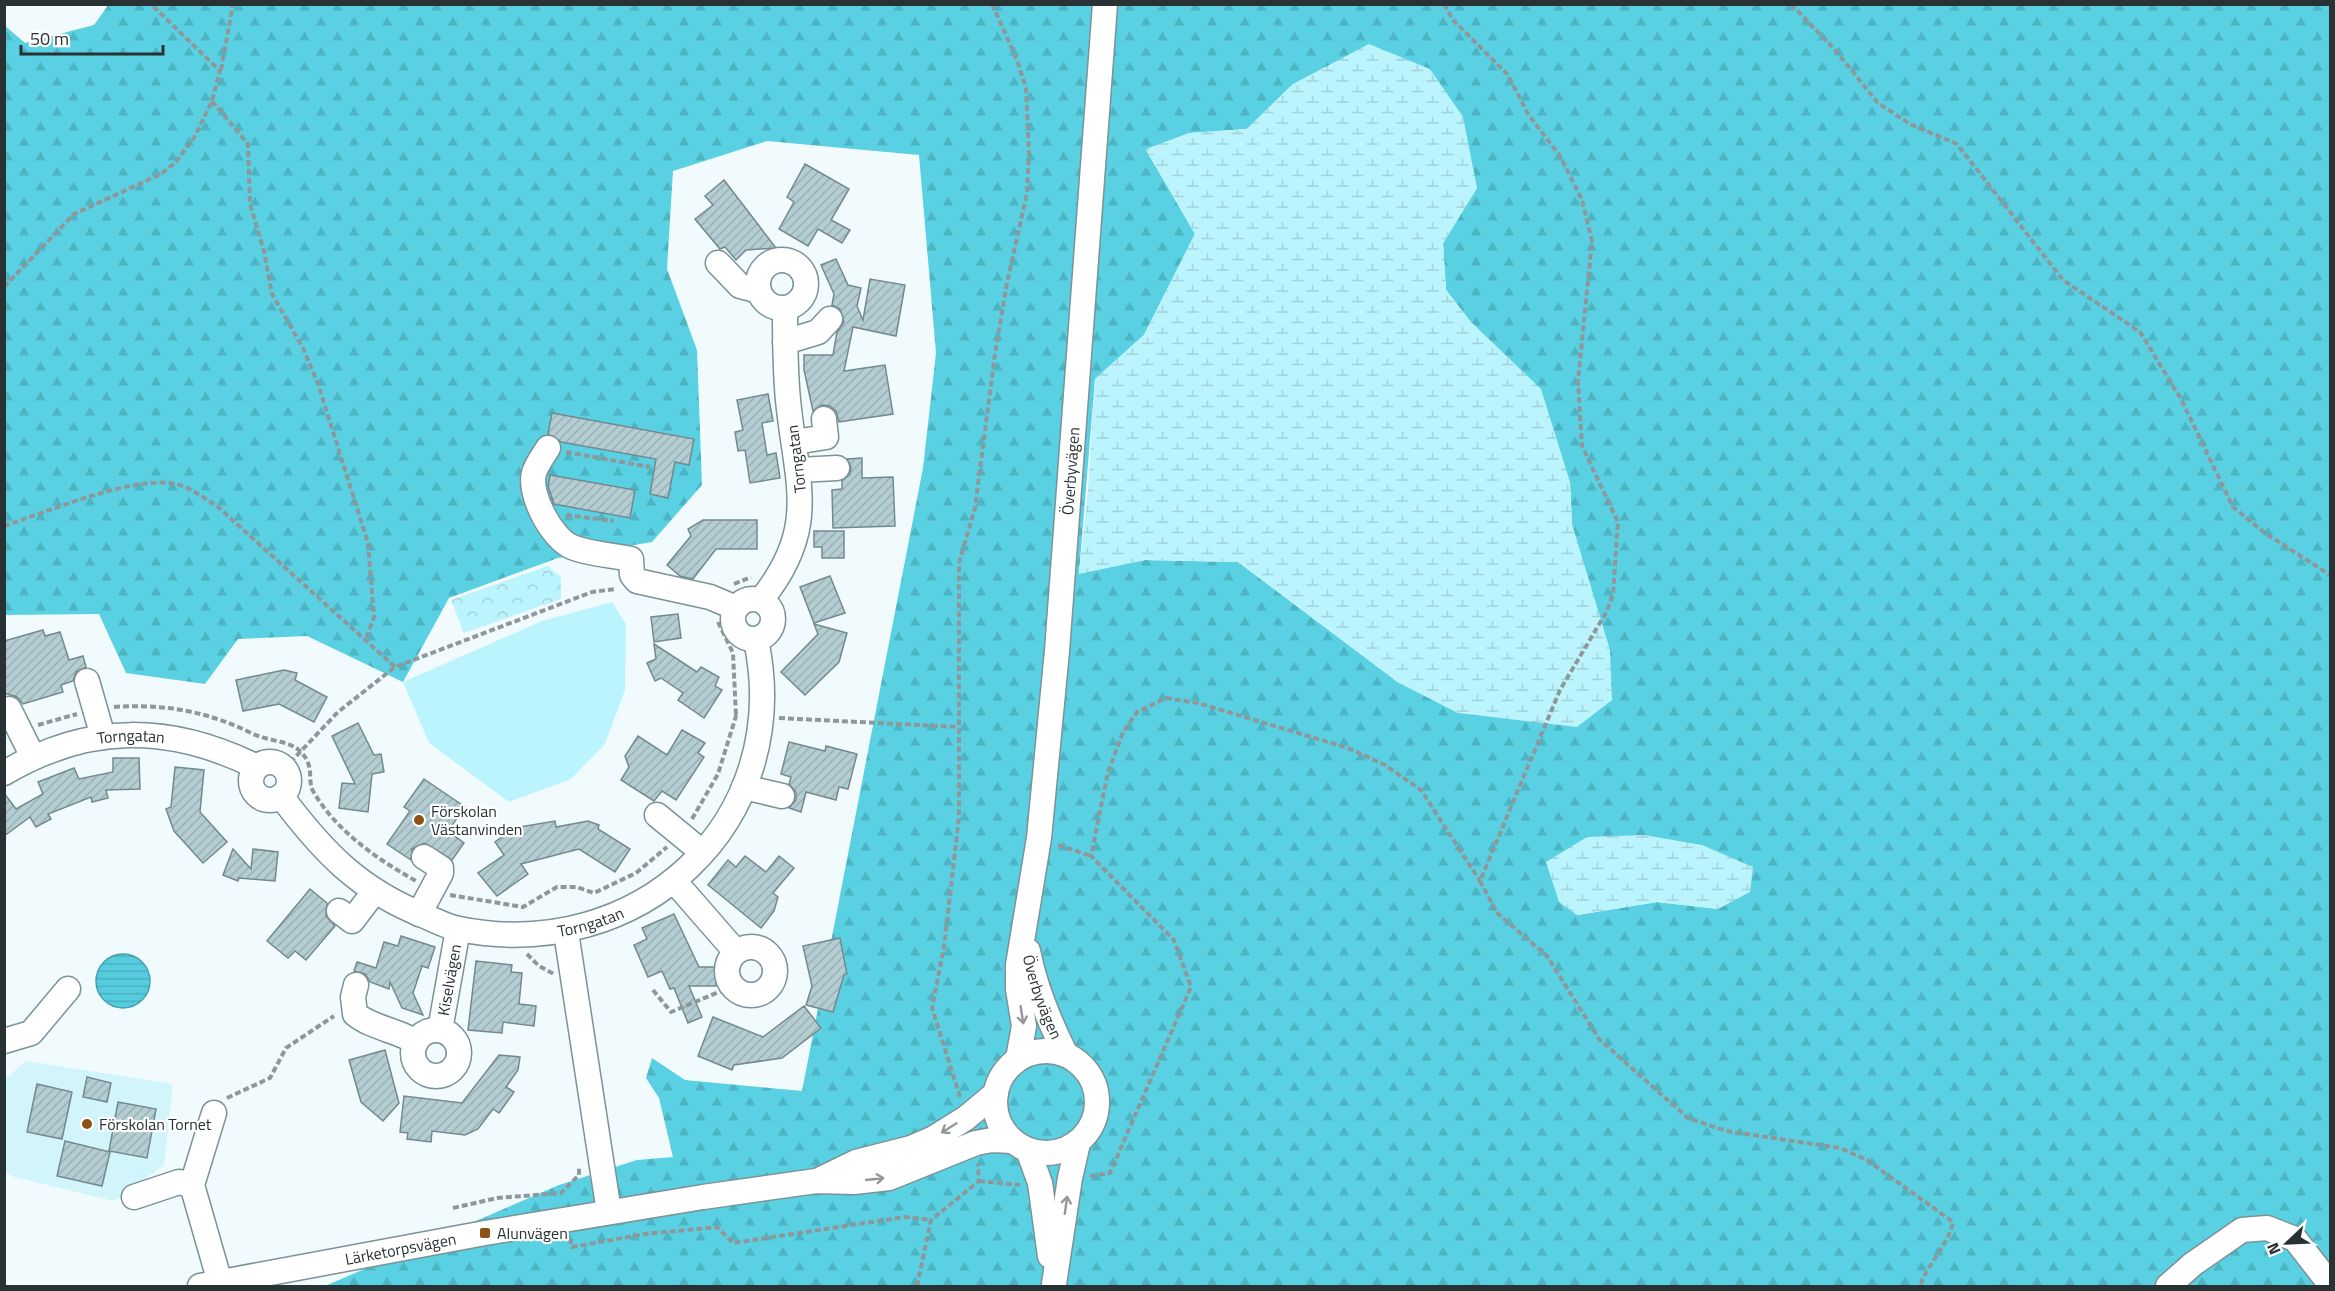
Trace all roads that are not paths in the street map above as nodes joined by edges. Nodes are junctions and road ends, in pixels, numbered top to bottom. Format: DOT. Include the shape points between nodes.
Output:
graph roads {
  1 [pos="1105,4"];
  2 [pos="718,263"];
  3 [pos="759,291"];
  4 [pos="785,308"];
  5 [pos="830,319"];
  6 [pos="785,342"];
  7 [pos="824,419"];
  8 [pos="795,441"];
  9 [pos="548,448"];
  10 [pos="837,468"];
  11 [pos="800,470"];
  12 [pos="760,600"];
  13 [pos="727,611"];
  14 [pos="756,640"];
  15 [pos="87,681"];
  16 [pos="4,711"];
  17 [pos="104,737"];
  18 [pos="33,757"];
  19 [pos="257,767"];
  20 [pos="4,773"];
  21 [pos="744,787"];
  22 [pos="281,796"];
  23 [pos="782,796"];
  24 [pos="657,814"];
  25 [pos="702,852"];
  26 [pos="424,857"];
  27 [pos="675,882"];
  28 [pos="374,892"];
  29 [pos="339,911"];
  30 [pos="419,914"];
  31 [pos="458,929"];
  32 [pos="566,932"];
  33 [pos="1024,937"];
  34 [pos="736,952"];
  35 [pos="68,989"];
  36 [pos="355,996"];
  37 [pos="440,1030"];
  38 [pos="4,1041"];
  39 [pos="416,1042"];
  40 [pos="1066,1054"];
  41 [pos="1018,1059"];
  42 [pos="996,1093"];
  43 [pos="214,1113"];
  44 [pos="1078,1143"];
  45 [pos="1020,1145"];
  46 [pos="816,1181"];
  47 [pos="192,1185"];
  48 [pos="134,1197"];
  49 [pos="609,1212"];
  50 [pos="2331,1284"];
  51 [pos="214,1285"];
  52 [pos="1054,1285"];
  53 [pos="2168,1287"];
  1 -- 33 [label="street, Överbyvägen" via="1058,651 1039,838"];
  2 -- 3 [label="street" via="740,286"];
  3 -- 4 [label="street" via="769,304"];
  3 -- 4 [label="street" via="764,268 779,260 794,262 804,273 806,288 799,302"];
  4 -- 6 [label="street, Torngatan"];
  5 -- 6 [label="street" via="818,332"];
  6 -- 8 [label="street, Torngatan"];
  7 -- 8 [label="street" via="826,437"];
  8 -- 11 [label="street, Torngatan"];
  9 -- 13 [label="street" via="534,473 532,491 545,519 564,543 631,559 632,575 637,581 710,597"];
  10 -- 11 [label="street"];
  11 -- 12 [label="street, Torngatan" via="801,508 796,538 787,562"];
  12 -- 13 [label="street" via="747,600"];
  12 -- 14 [label="street" via="771,609 774,622 768,634"];
  13 -- 14 [label="street" via="743,637"];
  14 -- 21 [label="street, Torngatan" via="762,669 761,717"];
  15 -- 17 [label="street"];
  16 -- 18 [label="street" via="9,709"];
  17 -- 18 [label="street, Torngatan"];
  17 -- 19 [label="street, Torngatan" via="155,735 185,740"];
  18 -- 20 [label="street, Torngatan"];
  19 -- 22 [label="street" via="251,778 253,790 263,798"];
  19 -- 22 [label="street" via="274,762 284,769 288,780"];
  21 -- 23 [label="street"];
  21 -- 25 [label="street, Torngatan" via="720,833"];
  22 -- 28 [label="street, Torngatan" via="340,867"];
  24 -- 25 [label="street"];
  25 -- 27 [label="street, Torngatan"];
  26 -- 30 [label="street" via="441,868 441,873"];
  27 -- 32 [label="street, Torngatan" via="629,909"];
  27 -- 34 [label="street"];
  28 -- 29 [label="street" via="352,921"];
  28 -- 30 [label="street, Torngatan"];
  30 -- 31 [label="street, Torngatan"];
  31 -- 32 [label="street, Torngatan" via="520,934"];
  31 -- 37 [label="street, Kiselvägen"];
  32 -- 49 [label="street"];
  33 -- 40 [label="street, Överbyvägen" via="1047,1016"];
  33 -- 41 [label="street, Överbyvägen, one-way" via="1018,965 1024,1026"];
  34 -- 34 [label="street" via="745,947 761,949 772,960 774,975 767,988 753,994 733,986 727,972"];
  35 -- 38 [label="street" via="31,1034"];
  36 -- 39 [label="street" via="355,1014 362,1020"];
  37 -- 39 [label="street, Kiselvägen" via="426,1032"];
  37 -- 39 [label="street, Kiselvägen" via="458,1045 458,1060 448,1072 432,1075 420,1069 414,1056"];
  40 -- 41 [label="street" via="1041,1051"];
  40 -- 44 [label="street" via="1092,1078 1098,1101 1093,1124"];
  41 -- 42 [label="street" via="1004,1074"];
  42 -- 45 [label="street" via="1000,1124"];
  42 -- 46 [label="street, one-way" via="966,1118 919,1144 856,1162"];
  43 -- 47 [label="street"];
  44 -- 45 [label="street" via="1059,1152 1038,1153"];
  52 -- 44 [label="street, one-way"];
  46 -- 45 [label="street, one-way" via="889,1178 992,1140"];
  45 -- 52 [label="street" via="1040,1183"];
  46 -- 49 [label="street, Lärketorpsvägen"];
  47 -- 48 [label="street" via="179,1182"];
  47 -- 51 [label="street"];
  49 -- 51 [label="street, Lärketorpsvägen"];
  50 -- 53 [label="street" via="2295,1239 2267,1228 2242,1230"];
}
